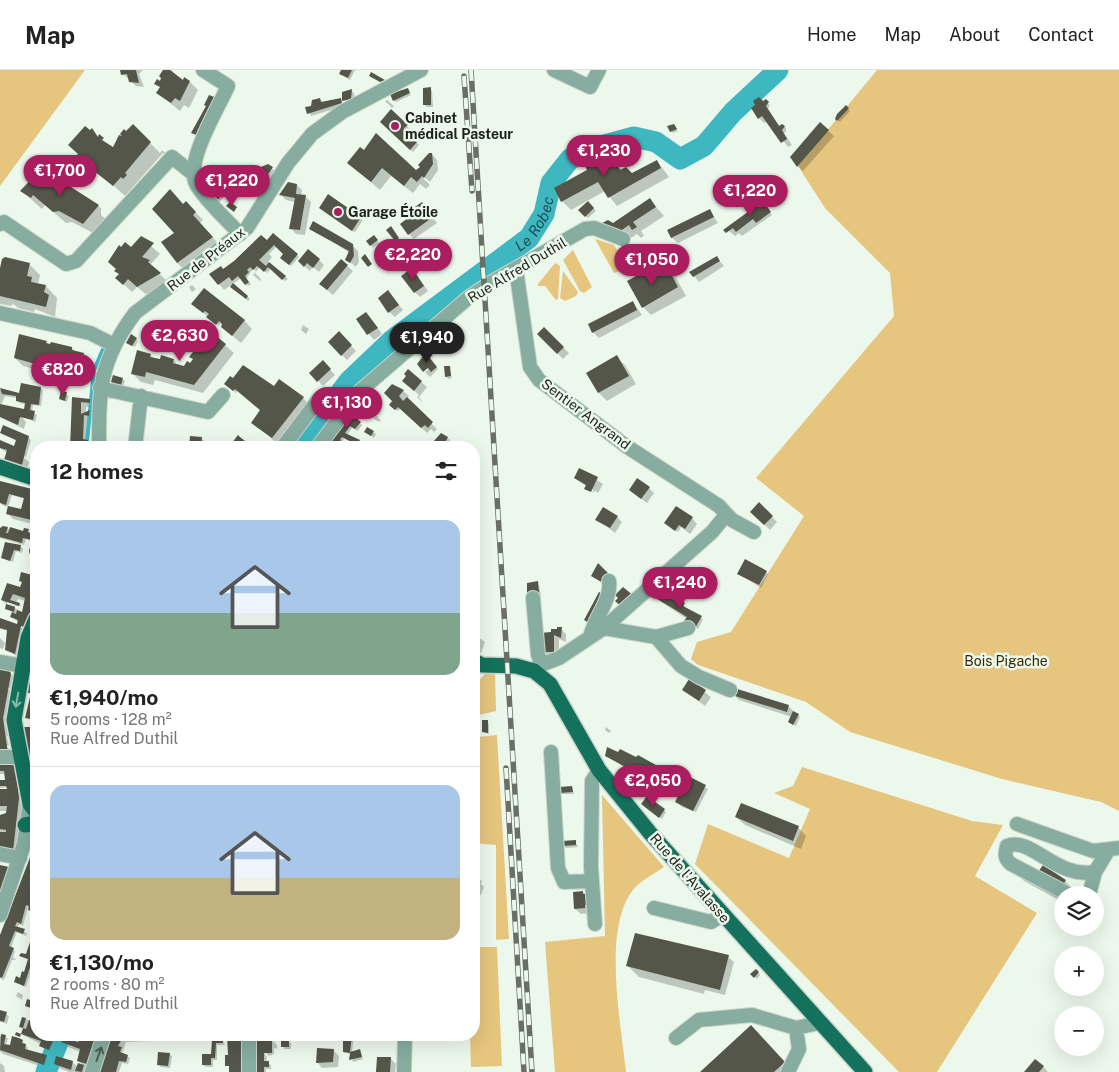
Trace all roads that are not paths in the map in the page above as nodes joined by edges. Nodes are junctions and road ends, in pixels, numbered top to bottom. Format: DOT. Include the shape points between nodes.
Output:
graph roads {
  1 [pos="203,70"];
  2 [pos="421,70"];
  3 [pos="554,70"];
  4 [pos="599,70"];
  5 [pos="192,173"];
  6 [pos="0,224"];
  7 [pos="240,234"];
  8 [pos="623,239"];
  9 [pos="516,269"];
  10 [pos="0,313"];
  11 [pos="114,345"];
  12 [pos="100,388"];
  13 [pos="223,395"];
  14 [pos="141,396"];
  15 [pos="319,399"];
  16 [pos="99,441"];
  17 [pos="137,441"];
  18 [pos="287,441"];
  19 [pos="322,441"];
  20 [pos="0,467"];
  21 [pos="30,477"];
  22 [pos="726,515"];
  23 [pos="754,532"];
  24 [pos="609,581"];
  25 [pos="534,598"];
  26 [pos="604,628"];
  27 [pos="688,628"];
  28 [pos="30,633"];
  29 [pos="656,637"];
  30 [pos="590,638"];
  31 [pos="0,662"];
  32 [pos="480,664"];
  33 [pos="23,666"];
  34 [pos="538,667"];
  35 [pos="730,690"];
  36 [pos="551,752"];
  37 [pos="0,757"];
  38 [pos="21,757"];
  39 [pos="599,770"];
  40 [pos="30,795"];
  41 [pos="1017,824"];
  42 [pos="30,827"];
  43 [pos="1114,848"];
  44 [pos="0,854"];
  45 [pos="20,858"];
  46 [pos="1095,872"];
  47 [pos="592,881"];
  48 [pos="1091,886"];
  49 [pos="1054,887"];
  50 [pos="654,908"];
  51 [pos="0,915"];
  52 [pos="722,915"];
  53 [pos="595,924"];
  54 [pos="819,1023"];
  55 [pos="796,1028"];
  56 [pos="676,1038"];
  57 [pos="102,1041"];
  58 [pos="249,1041"];
  59 [pos="405,1041"];
  60 [pos="92,1072"];
  61 [pos="249,1072"];
  62 [pos="404,1072"];
  63 [pos="788,1072"];
  64 [pos="865,1072"];
  1 -- 5 [label="street" via="228,86 198,149"];
  2 -- 7 [label="street, Rue de Préaux" via="342,112 312,134 288,163 248,228"];
  3 -- 4 [label="street" via="590,87"];
  5 -- 6 [label="street" via="172,157 76,261 66,264 4,222"];
  5 -- 7 [label="street" via="196,185"];
  7 -- 11 [label="street, Rue de Préaux" via="136,313"];
  8 -- 9 [label="street, Rue Alfred Duthil" via="594,228 585,229"];
  9 -- 19 [label="street, Rue Alfred Duthil" via="468,298 360,391"];
  9 -- 22 [label="street, Sentier Angrand" via="530,367 540,380 626,446 719,506"];
  10 -- 11 [label="street" via="90,334"];
  11 -- 12 [label="street, Rue de Préaux"];
  12 -- 14 [label="street"];
  12 -- 16 [label="street, Rue de Préaux"];
  13 -- 14 [label="street" via="208,412"];
  14 -- 17 [label="street"];
  15 -- 18 [label="street"];
  20 -- 21 [label="main road"];
  22 -- 23 [label="street, Sentier Angrand"];
  22 -- 26 [label="street" via="712,532"];
  24 -- 30 [label="street" via="611,591"];
  25 -- 34 [label="street"];
  26 -- 29 [label="street"];
  26 -- 30 [label="street"];
  27 -- 29 [label="street"];
  28 -- 33 [label="main road"];
  29 -- 35 [label="street" via="681,666"];
  30 -- 34 [label="street"];
  31 -- 33 [label="street"];
  32 -- 34 [label="main road"];
  33 -- 38 [label="main road, one-way" via="14,720"];
  34 -- 39 [label="main road, Rue de l'Avalasse" via="559,697"];
  36 -- 47 [label="street" via="558,868 564,882"];
  37 -- 38 [label="street"];
  38 -- 40 [label="main road"];
  39 -- 47 [label="street" via="592,781"];
  39 -- 52 [label="main road, Rue de l'Avalasse"];
  41 -- 43 [label="street" via="1093,851"];
  42 -- 45 [label="street"];
  43 -- 46 [label="street"];
  44 -- 45 [label="street"];
  45 -- 51 [label="street"];
  46 -- 48 [label="street"];
  46 -- 49 [label="street" via="1082,874 1062,869 1022,844 1007,846 1006,859 1011,864"];
  47 -- 53 [label="street"];
  50 -- 52 [label="street" via="711,922"];
  52 -- 54 [label="main road, Rue de l'Avalasse"];
  54 -- 55 [label="street"];
  54 -- 64 [label="main road, Rue de l'Avalasse"];
  55 -- 56 [label="street" via="752,1015 699,1020"];
  55 -- 63 [label="street" via="799,1049"];
  60 -- 57 [label="street, one-way"];
  58 -- 61 [label="street"];
  59 -- 62 [label="street"];
}
